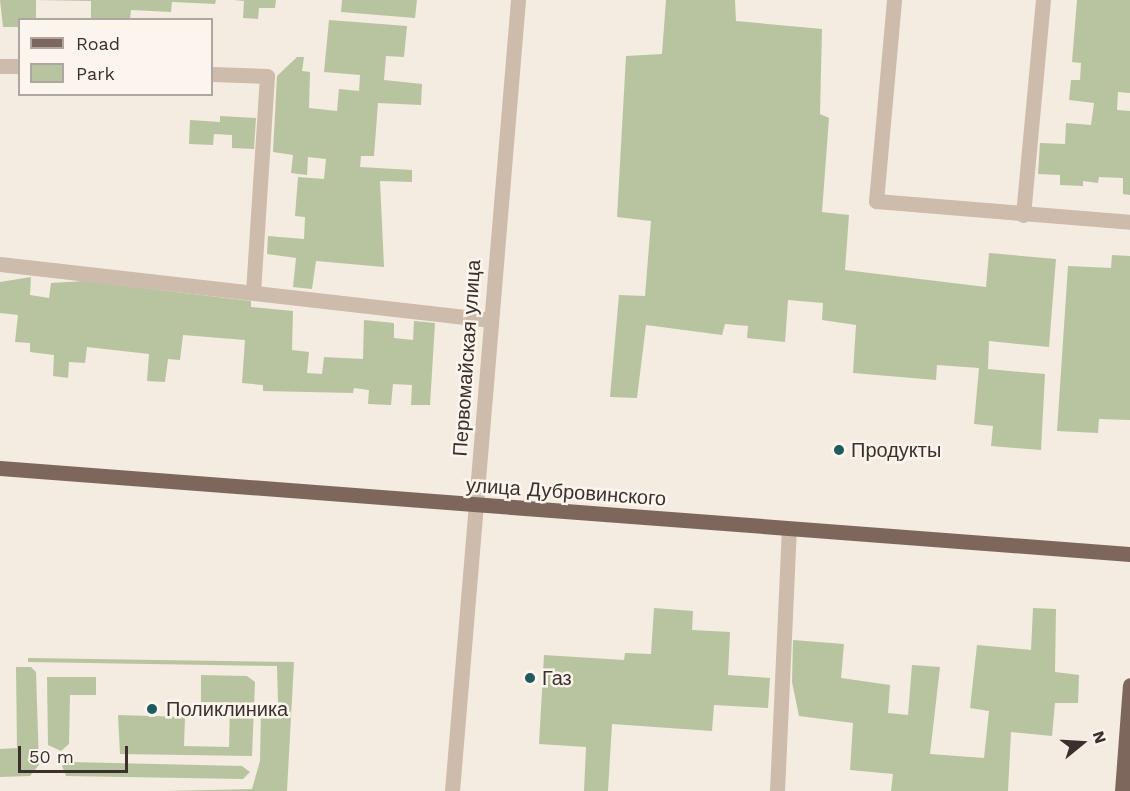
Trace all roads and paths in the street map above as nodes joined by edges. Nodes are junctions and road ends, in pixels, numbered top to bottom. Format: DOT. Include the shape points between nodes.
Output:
graph roads {
  1 [pos="518,0"];
  2 [pos="894,0"];
  3 [pos="1043,0"];
  4 [pos="0,66"];
  5 [pos="18,66"];
  6 [pos="213,74"];
  7 [pos="1023,215"];
  8 [pos="1130,222"];
  9 [pos="0,264"];
  10 [pos="253,290"];
  11 [pos="489,320"];
  12 [pos="0,468"];
  13 [pos="477,506"];
  14 [pos="789,531"];
  15 [pos="1130,554"];
  16 [pos="1130,685"];
  17 [pos="452,791"];
  18 [pos="777,791"];
  19 [pos="1122,791"];
  1 -- 11 [label="street, Первомайская улица"];
  2 -- 7 [label="street" via="876,201"];
  3 -- 7 [label="street"];
  4 -- 5 [label="street"];
  6 -- 10 [label="street" via="267,76"];
  7 -- 8 [label="street"];
  9 -- 10 [label="street"];
  10 -- 11 [label="street"];
  11 -- 13 [label="street, Первомайская улица"];
  12 -- 13 [label="main road, улица Дубровинского"];
  13 -- 14 [label="main road, улица Дубровинского"];
  13 -- 17 [label="street, Первомайская улица"];
  14 -- 15 [label="main road, улица Дубровинского"];
  14 -- 18 [label="street"];
  16 -- 19 [label="main road"];
}
